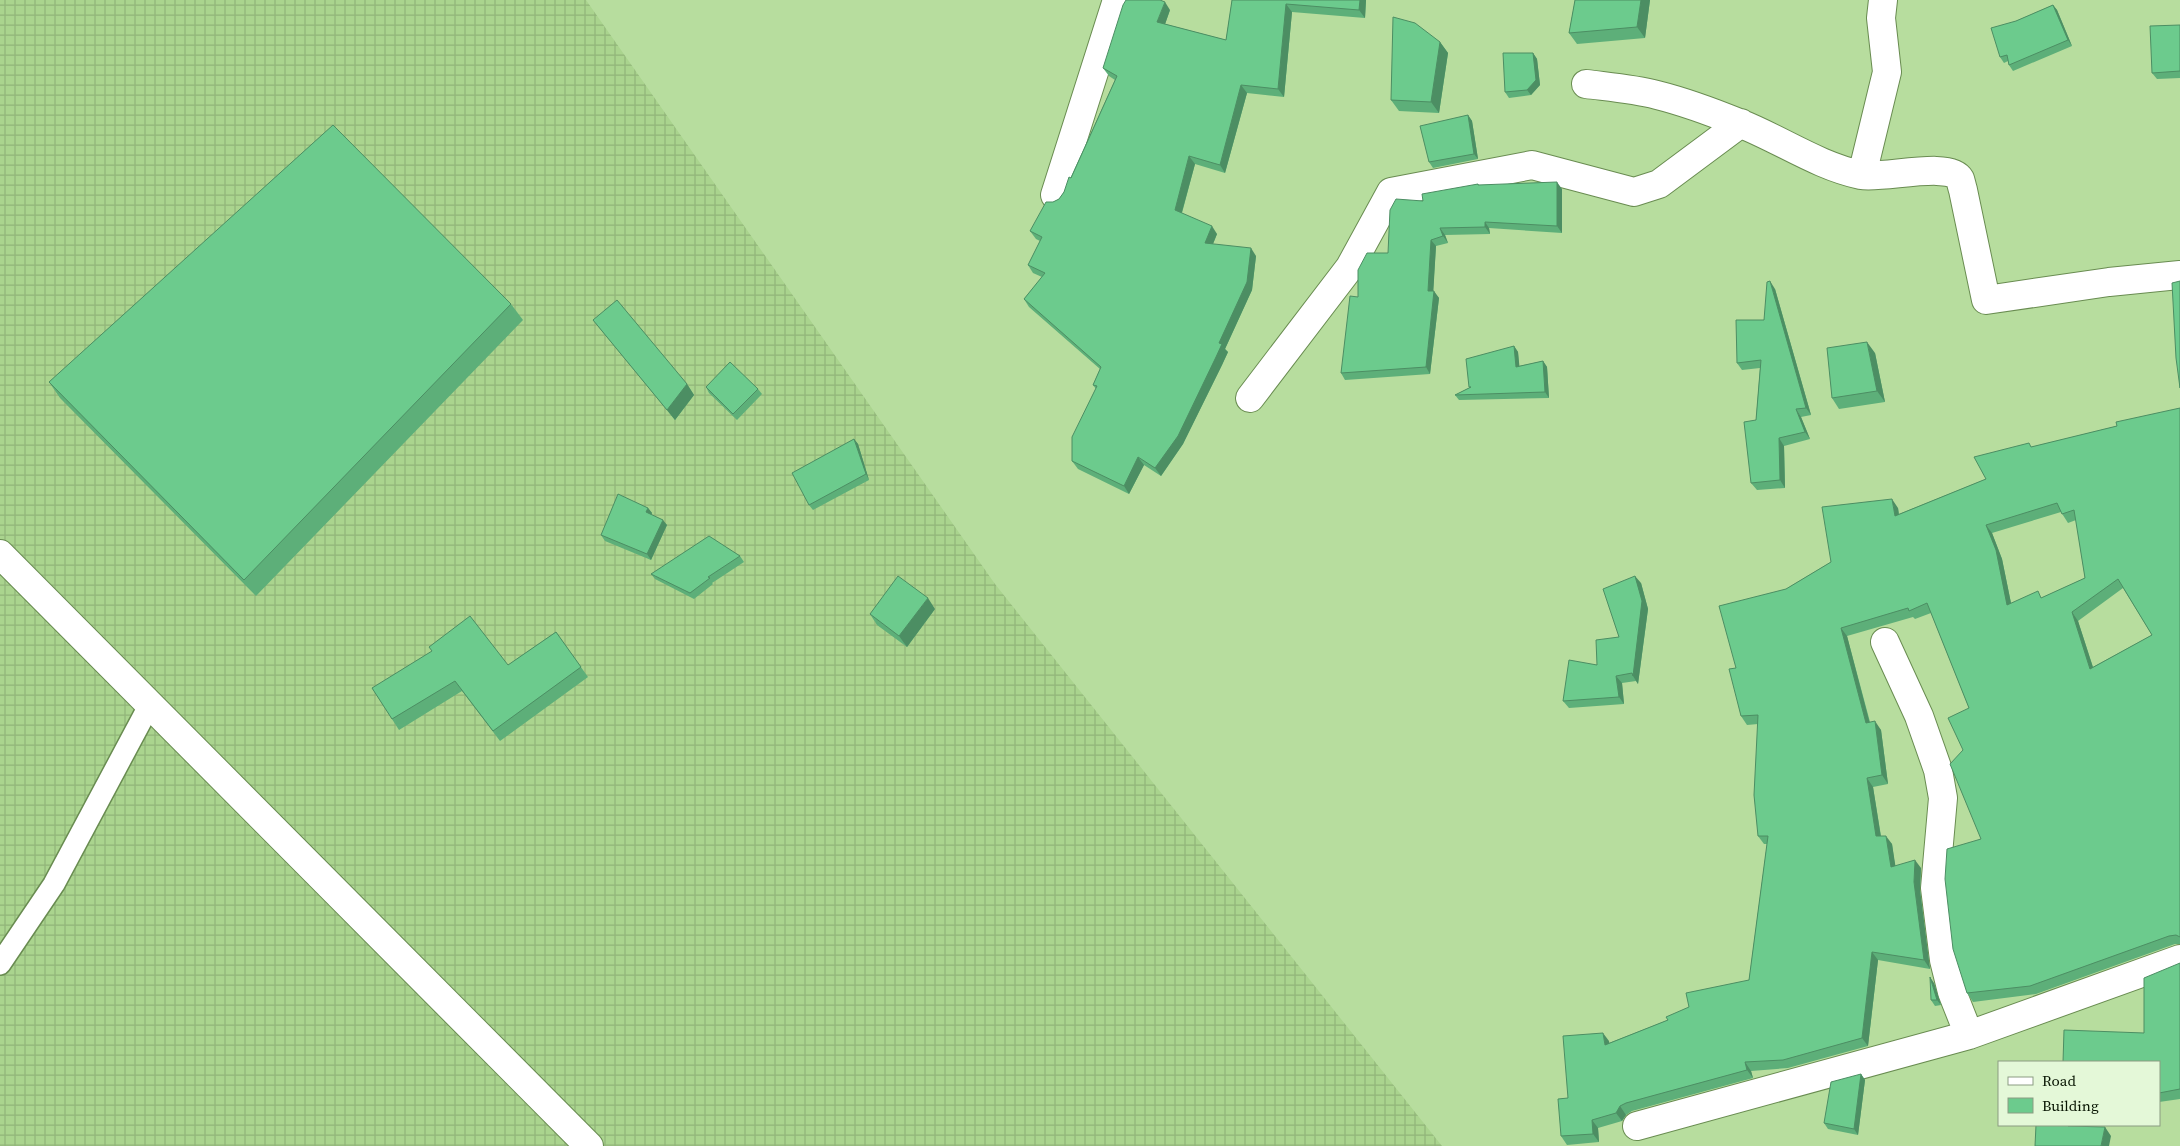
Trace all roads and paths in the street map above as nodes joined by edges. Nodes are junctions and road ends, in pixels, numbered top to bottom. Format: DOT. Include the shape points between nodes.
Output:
graph roads {
  1 [pos="1116,0"];
  2 [pos="1883,0"];
  3 [pos="1586,84"];
  4 [pos="1741,123"];
  5 [pos="1862,175"];
  6 [pos="1055,195"];
  7 [pos="2180,275"];
  8 [pos="1250,398"];
  9 [pos="0,554"];
  10 [pos="1885,642"];
  11 [pos="149,706"];
  12 [pos="2180,959"];
  13 [pos="0,964"];
  14 [pos="1969,1035"];
  15 [pos="1637,1126"];
  16 [pos="589,1146"];
  1 -- 6 [label="street"];
  2 -- 5 [label="street" via="1881,18 1887,72"];
  3 -- 4 [label="street" via="1655,94"];
  4 -- 5 [label="street" via="1820,161"];
  4 -- 8 [label="street" via="1659,184 1634,192 1532,165 1391,192 1350,267"];
  5 -- 7 [label="street" via="1945,170 1960,178 1986,300"];
  9 -- 11 [label="street"];
  10 -- 14 [label="street" via="1919,716 1938,770 1943,798 1935,888 1944,960"];
  11 -- 13 [label="lane" via="54,884"];
  11 -- 16 [label="street"];
  12 -- 14 [label="street"];
  14 -- 15 [label="street"];
}
